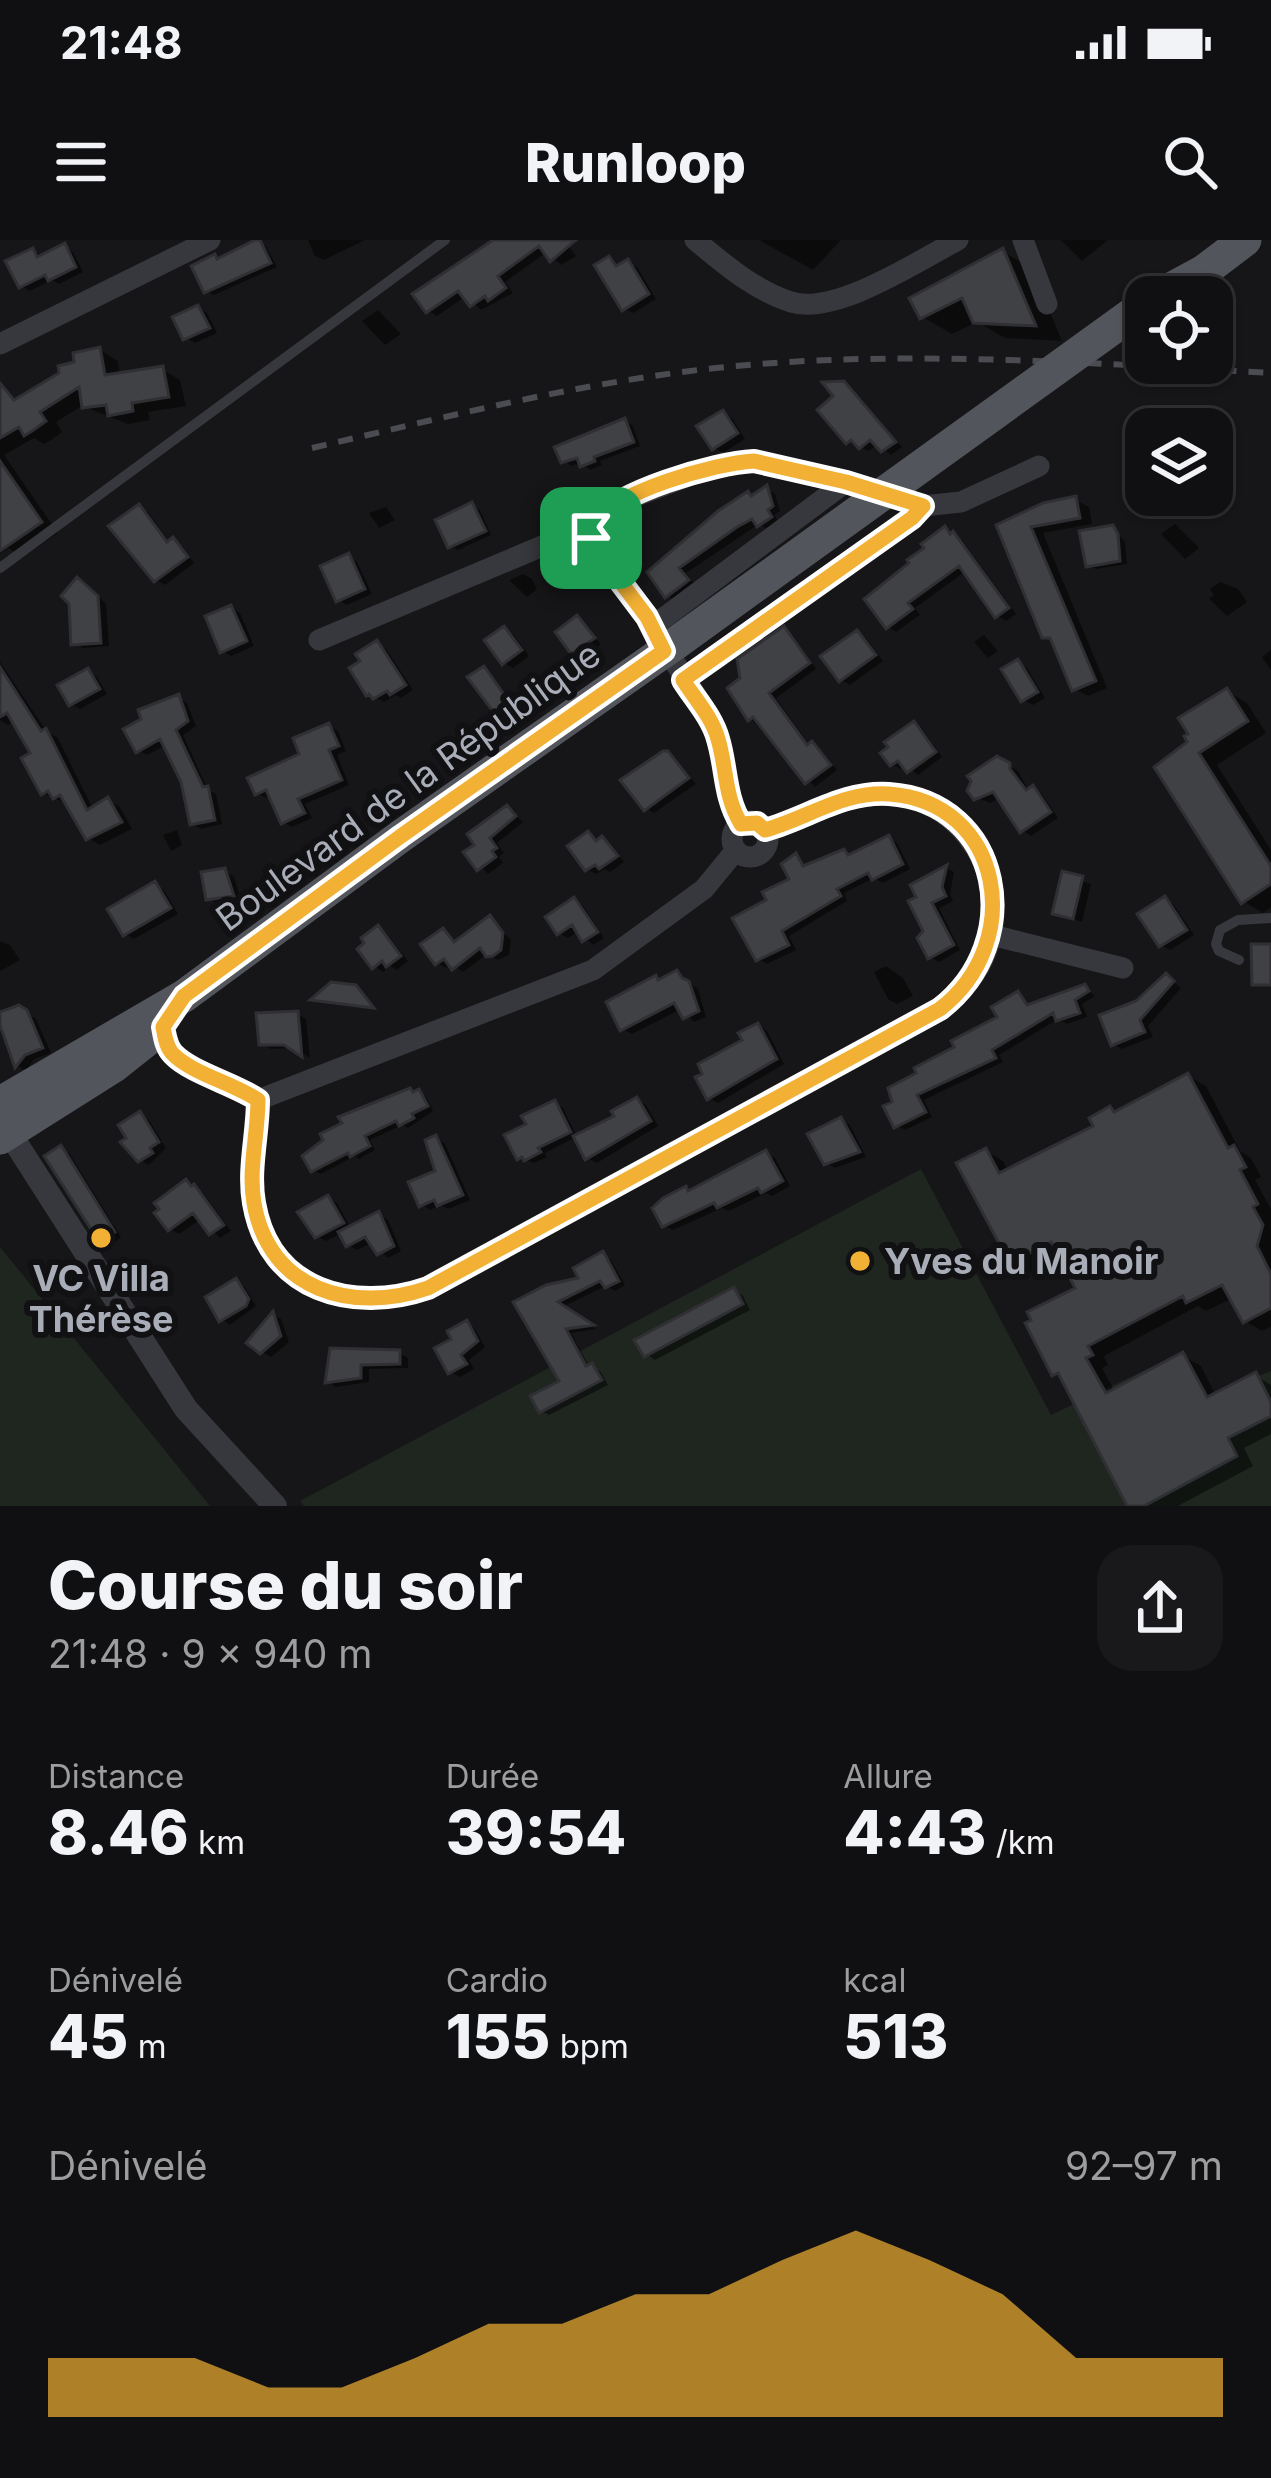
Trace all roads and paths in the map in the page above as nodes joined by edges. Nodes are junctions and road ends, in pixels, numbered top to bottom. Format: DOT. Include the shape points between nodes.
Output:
graph roads {
  1 [pos="210,240"];
  2 [pos="446,240"];
  3 [pos="695,240"];
  4 [pos="958,240"];
  5 [pos="1023,240"];
  6 [pos="1220,240"];
  7 [pos="1245,240"];
  8 [pos="1180,276"];
  9 [pos="1195,276"];
  10 [pos="1047,304"];
  11 [pos="1125,320"];
  12 [pos="0,344"];
  13 [pos="1039,466"];
  14 [pos="846,482"];
  15 [pos="923,506"];
  16 [pos="590,526"];
  17 [pos="0,568"];
  18 [pos="319,640"];
  19 [pos="669,650"];
  20 [pos="741,824"];
  21 [pos="765,830"];
  22 [pos="736,850"];
  23 [pos="1271,918"];
  24 [pos="992,935"];
  25 [pos="1239,960"];
  26 [pos="1123,968"];
  27 [pos="184,996"];
  28 [pos="163,1027"];
  29 [pos="258,1100"];
  30 [pos="2,1123"];
  31 [pos="275,1506"];
  1 -- 12 [label="street"];
  2 -- 17 [label="lane"];
  3 -- 4 [label="street" via="735,274 794,304 837,300"];
  5 -- 10 [label="street"];
  6 -- 8 [label="main road, Boulevard de la République"];
  7 -- 9 [label="main road, Boulevard de la République"];
  11 -- 19 [label="main road, Boulevard de la République, bridge"];
  13 -- 15 [label="street" via="961,502"];
  14 -- 15 [label="street"];
  14 -- 16 [label="street" via="754,461 723,463 610,506"];
  14 -- 19 [label="street"];
  15 -- 19 [label="street"];
  16 -- 18 [label="street"];
  16 -- 19 [label="street" via="598,552"];
  19 -- 20 [label="street" via="710,719 728,803"];
  19 -- 27 [label="main road, Boulevard de la République"];
  20 -- 21 [label="street"];
  20 -- 22 [label="street" via="732,836"];
  21 -- 22 [label="street" via="762,851"];
  21 -- 24 [label="street" via="866,794 935,808 980,854 992,886"];
  22 -- 29 [label="street" via="704,889 578,978"];
  23 -- 25 [label="lane" via="1220,930 1219,951"];
  24 -- 26 [label="street"];
  24 -- 29 [label="street" via="974,976 940,1009 398,1298 327,1293 276,1254 254,1203"];
  27 -- 28 [label="main road, Boulevard de la République"];
  27 -- 30 [label="main road, Boulevard de la République"];
  28 -- 29 [label="street" via="177,1058"];
  28 -- 30 [label="main road, Boulevard de la République" via="114,1066"];
  30 -- 31 [label="street" via="186,1409"];
}
